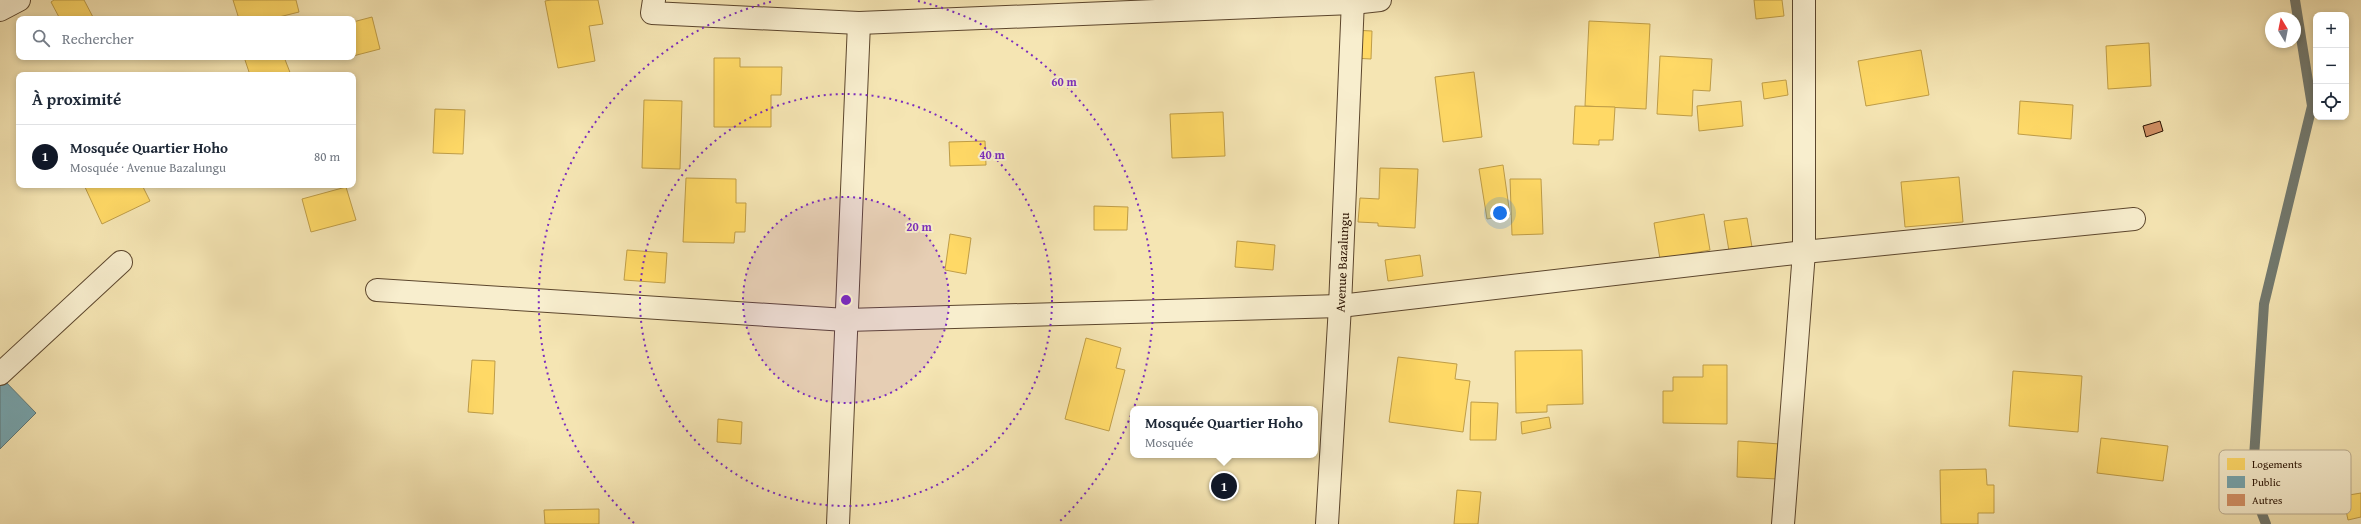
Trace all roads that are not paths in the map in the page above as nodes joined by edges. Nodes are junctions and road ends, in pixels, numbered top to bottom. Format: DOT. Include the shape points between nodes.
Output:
graph roads {
  1 [pos="19,0"];
  2 [pos="654,0"];
  3 [pos="1380,0"];
  4 [pos="1804,0"];
  5 [pos="1353,1"];
  6 [pos="0,10"];
  7 [pos="859,23"];
  8 [pos="2134,219"];
  9 [pos="1804,252"];
  10 [pos="121,262"];
  11 [pos="377,290"];
  12 [pos="1340,306"];
  13 [pos="846,320"];
  14 [pos="0,374"];
  15 [pos="838,524"];
  16 [pos="1327,524"];
  17 [pos="1783,524"];
  1 -- 6 [label="street"];
  2 -- 7 [label="street" via="652,13"];
  3 -- 5 [label="street"];
  4 -- 9 [label="street"];
  5 -- 7 [label="street"];
  5 -- 12 [label="street, Avenue Bazalungu"];
  7 -- 13 [label="street"];
  8 -- 9 [label="street"];
  9 -- 12 [label="street"];
  9 -- 17 [label="street"];
  10 -- 14 [label="street"];
  11 -- 13 [label="street"];
  12 -- 13 [label="street"];
  12 -- 16 [label="street, Avenue Bazalungu"];
  13 -- 15 [label="street"];
}
